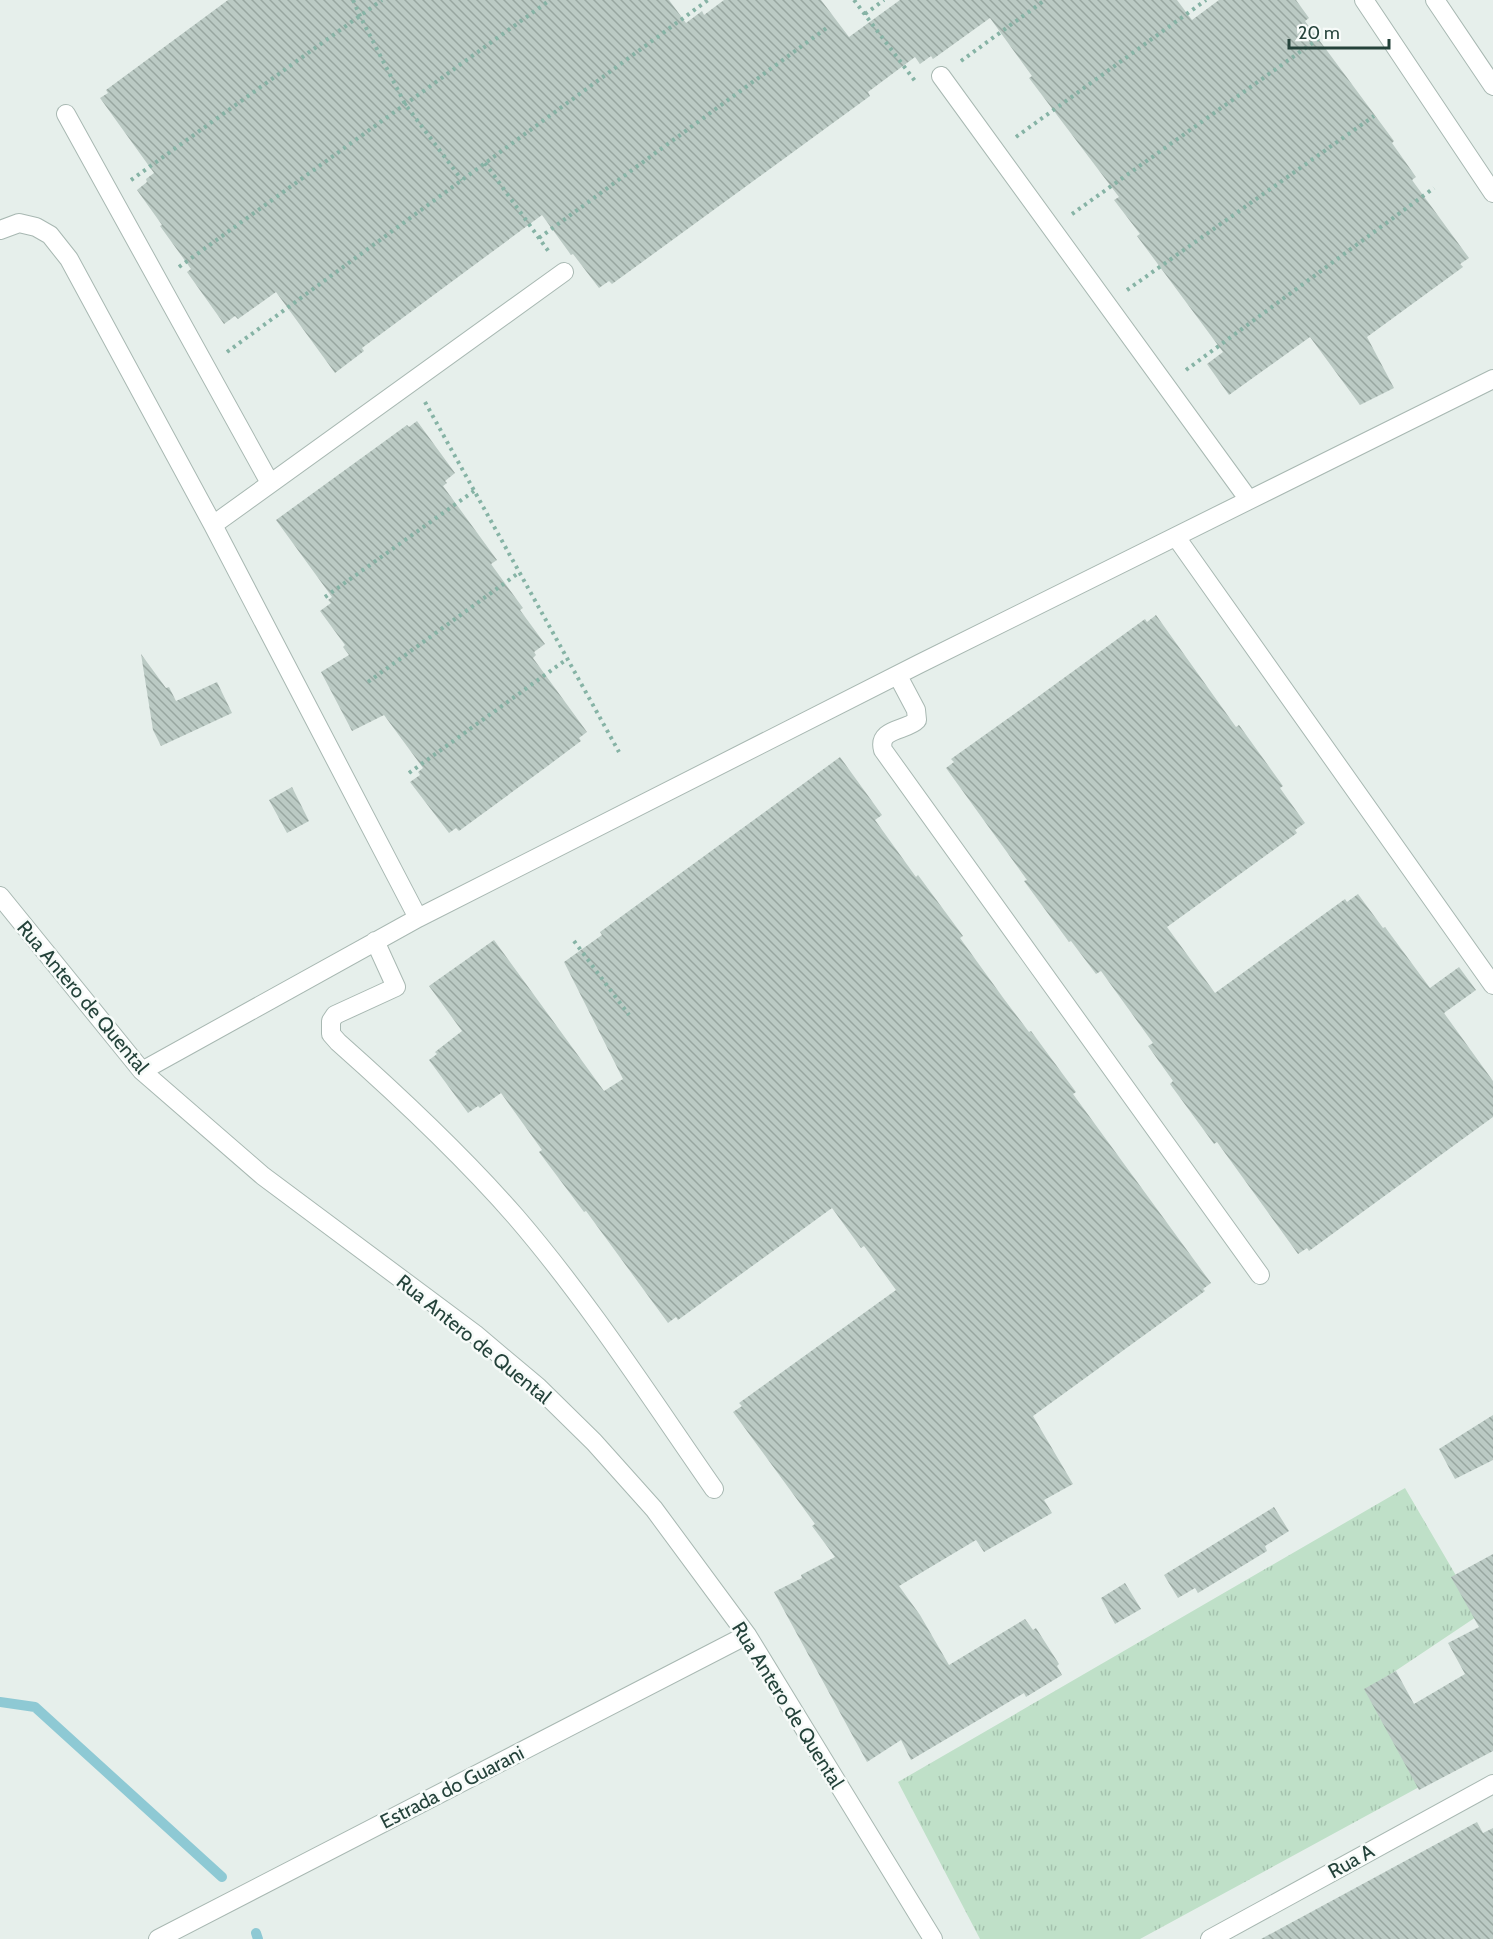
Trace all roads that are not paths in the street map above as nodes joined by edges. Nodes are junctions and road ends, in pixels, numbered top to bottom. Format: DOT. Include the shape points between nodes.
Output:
graph roads {
  1 [pos="1365,0"];
  2 [pos="1435,0"];
  3 [pos="941,76"];
  4 [pos="1493,86"];
  5 [pos="66,114"];
  6 [pos="1493,192"];
  7 [pos="0,230"];
  8 [pos="564,272"];
  9 [pos="1493,379"];
  10 [pos="270,483"];
  11 [pos="1250,500"];
  12 [pos="213,525"];
  13 [pos="1176,537"];
  14 [pos="898,676"];
  15 [pos="0,896"];
  16 [pos="418,918"];
  17 [pos="375,941"];
  18 [pos="1493,985"];
  19 [pos="142,1071"];
  20 [pos="1260,1275"];
  21 [pos="714,1488"];
  22 [pos="747,1635"];
  23 [pos="1493,1784"];
  24 [pos="158,1939"];
  25 [pos="933,1939"];
  26 [pos="1210,1939"];
  1 -- 6 [label="street"];
  2 -- 4 [label="street"];
  3 -- 11 [label="street"];
  5 -- 10 [label="street"];
  7 -- 12 [label="street" via="19,223 36,227 50,235 69,259"];
  8 -- 10 [label="street"];
  9 -- 11 [label="street"];
  10 -- 12 [label="street"];
  11 -- 13 [label="street"];
  12 -- 16 [label="street"];
  13 -- 14 [label="street"];
  13 -- 18 [label="street"];
  14 -- 16 [label="street"];
  14 -- 20 [label="street" via="916,710 917,720 884,737 883,750"];
  15 -- 19 [label="street, Rua Antero de Quental"];
  16 -- 17 [label="street"];
  17 -- 19 [label="street"];
  17 -- 21 [label="street" via="396,987 335,1016 331,1034 450,1147 515,1216 586,1305"];
  19 -- 22 [label="street, Rua Antero de Quental" via="263,1176 475,1334 538,1387 654,1509"];
  22 -- 24 [label="street, Estrada do Guarani"];
  22 -- 25 [label="street, Rua Antero de Quental"];
  23 -- 26 [label="street, Rua A"];
}
